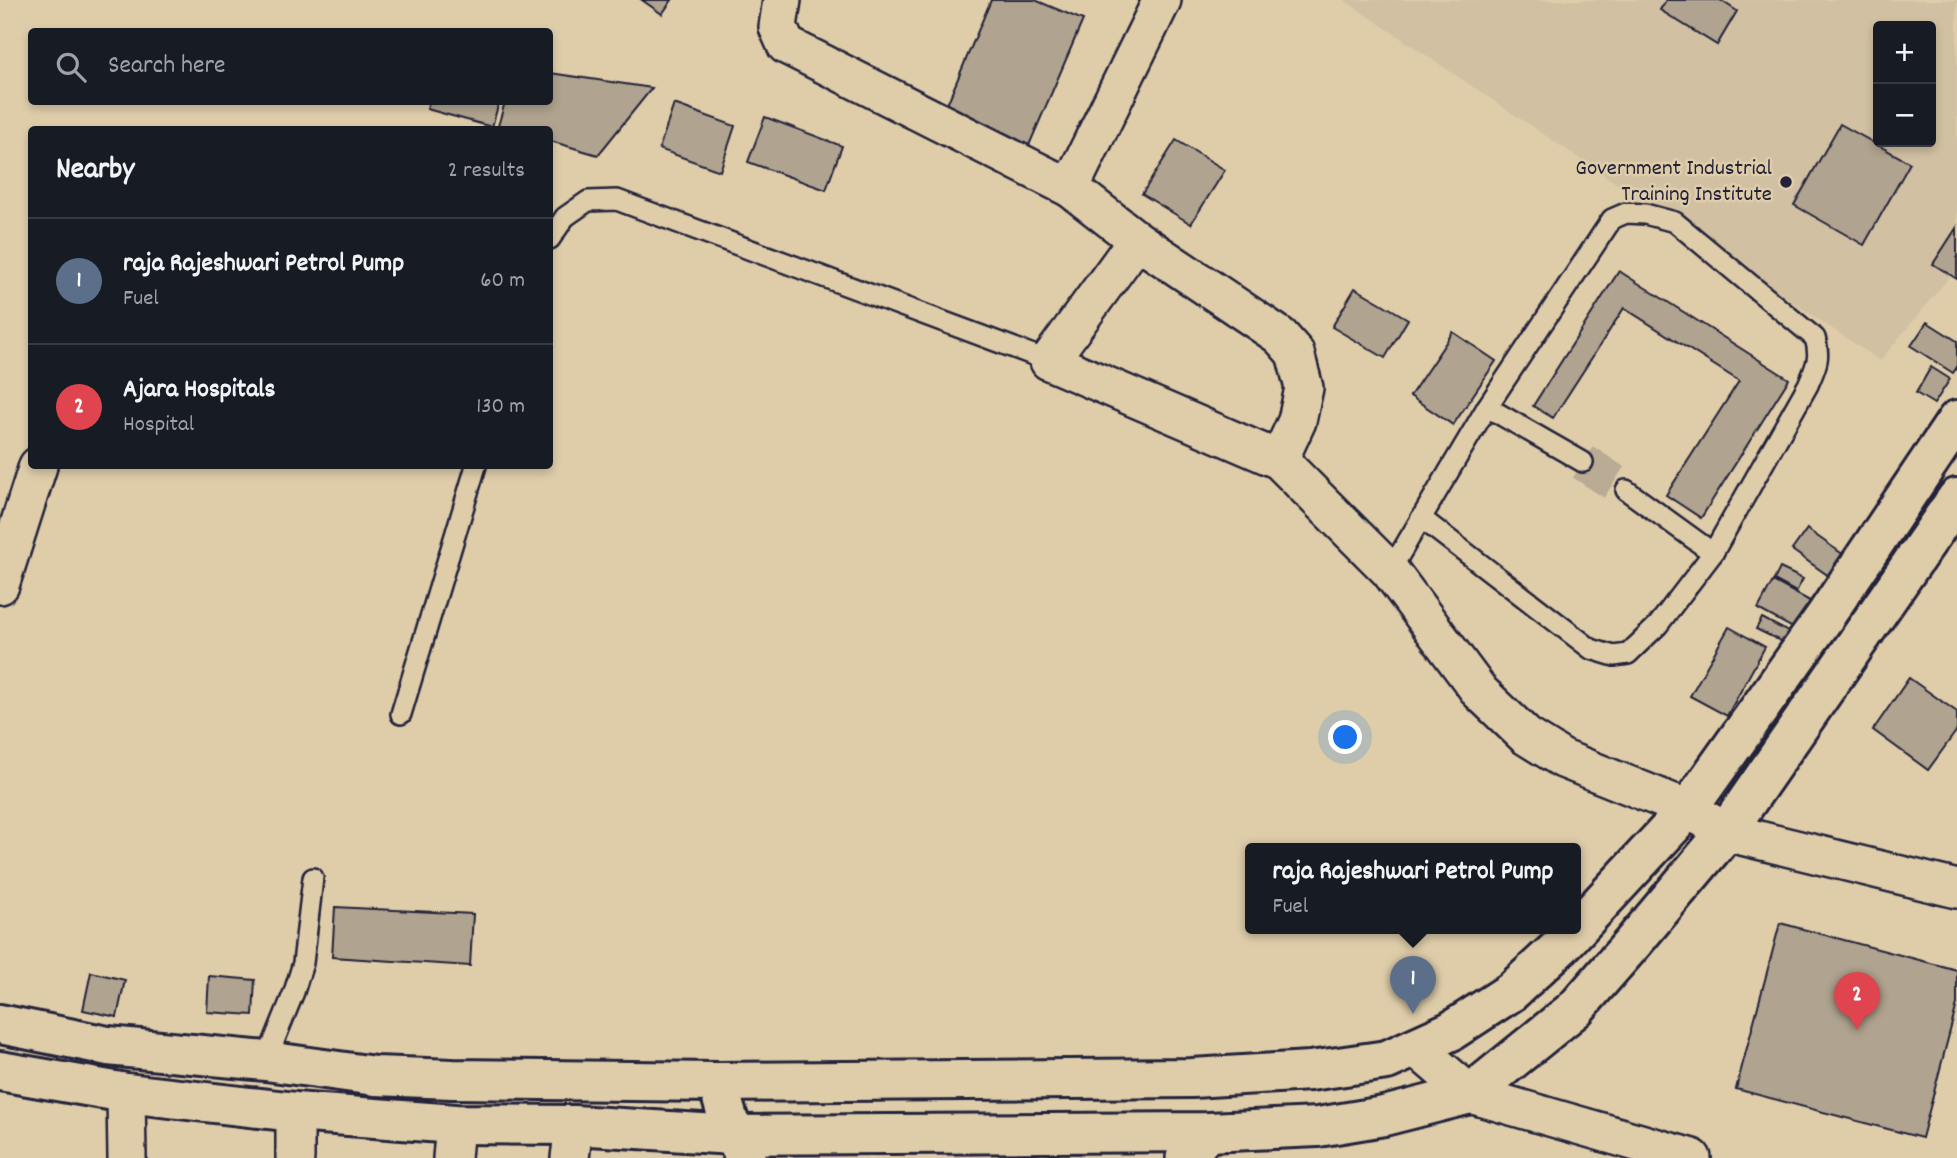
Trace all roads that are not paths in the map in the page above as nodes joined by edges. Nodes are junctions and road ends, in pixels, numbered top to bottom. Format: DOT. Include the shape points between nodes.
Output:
graph roads {
  1 [pos="782,0"];
  2 [pos="1162,0"];
  3 [pos="1070,188"];
  4 [pos="553,235"];
  5 [pos="1137,240"];
  6 [pos="1049,362"];
  7 [pos="1487,407"];
  8 [pos="1957,420"];
  9 [pos="1279,460"];
  10 [pos="1583,463"];
  11 [pos="37,469"];
  12 [pos="475,469"];
  13 [pos="1626,490"];
  14 [pos="1956,501"];
  15 [pos="1421,519"];
  16 [pos="1713,553"];
  17 [pos="1390,572"];
  18 [pos="0,585"];
  19 [pos="401,714"];
  20 [pos="1688,808"];
  21 [pos="1726,832"];
  22 [pos="313,878"];
  23 [pos="1957,889"];
  24 [pos="1581,924"];
  25 [pos="1572,934"];
  26 [pos="0,1024"];
  27 [pos="1415,1047"];
  28 [pos="266,1061"];
  29 [pos="0,1071"];
  30 [pos="717,1082"];
  31 [pos="126,1094"];
  32 [pos="1470,1094"];
  33 [pos="295,1112"];
  34 [pos="454,1141"];
  35 [pos="572,1141"];
  36 [pos="1196,1145"];
  37 [pos="740,1147"];
  38 [pos="127,1158"];
  39 [pos="295,1158"];
  40 [pos="1692,1158"];
  1 -- 3 [label="street" via="778,27 786,45"];
  2 -- 3 [label="street"];
  3 -- 5 [label="street"];
  4 -- 6 [label="lane" via="565,217 588,201 617,200"];
  5 -- 6 [label="street"];
  5 -- 9 [label="street" via="1280,336 1295,352 1304,388 1297,421"];
  6 -- 9 [label="street"];
  7 -- 10 [label="lane"];
  7 -- 15 [label="lane"];
  7 -- 16 [label="lane" via="1612,219 1626,213 1675,222 1815,338 1819,352 1808,385"];
  8 -- 20 [label="main road" via="1824,618"];
  9 -- 17 [label="street"];
  11 -- 18 [label="street"];
  12 -- 19 [label="lane"];
  13 -- 16 [label="lane"];
  14 -- 21 [label="main road"];
  15 -- 16 [label="lane" via="1591,649 1614,656 1628,654 1658,625"];
  15 -- 17 [label="lane"];
  17 -- 20 [label="street" via="1480,692 1526,736 1563,759"];
  20 -- 21 [label="street"];
  20 -- 24 [label="main road"];
  21 -- 23 [label="street"];
  21 -- 32 [label="main road" via="1575,1009"];
  22 -- 28 [label="lane" via="303,963"];
  25 -- 27 [label="main road" via="1511,992 1451,1031"];
  26 -- 28 [label="main road" via="108,1046"];
  27 -- 30 [label="main road" via="1387,1060 1192,1078"];
  27 -- 32 [label="street"];
  28 -- 30 [label="main road" via="375,1076"];
  29 -- 31 [label="main road"];
  30 -- 37 [label="main road"];
  31 -- 33 [label="main road"];
  31 -- 38 [label="street"];
  32 -- 36 [label="main road" via="1384,1116"];
  32 -- 40 [label="street"];
  33 -- 34 [label="main road"];
  33 -- 39 [label="street"];
  34 -- 35 [label="main road"];
  35 -- 37 [label="main road"];
  36 -- 37 [label="main road"];
}
